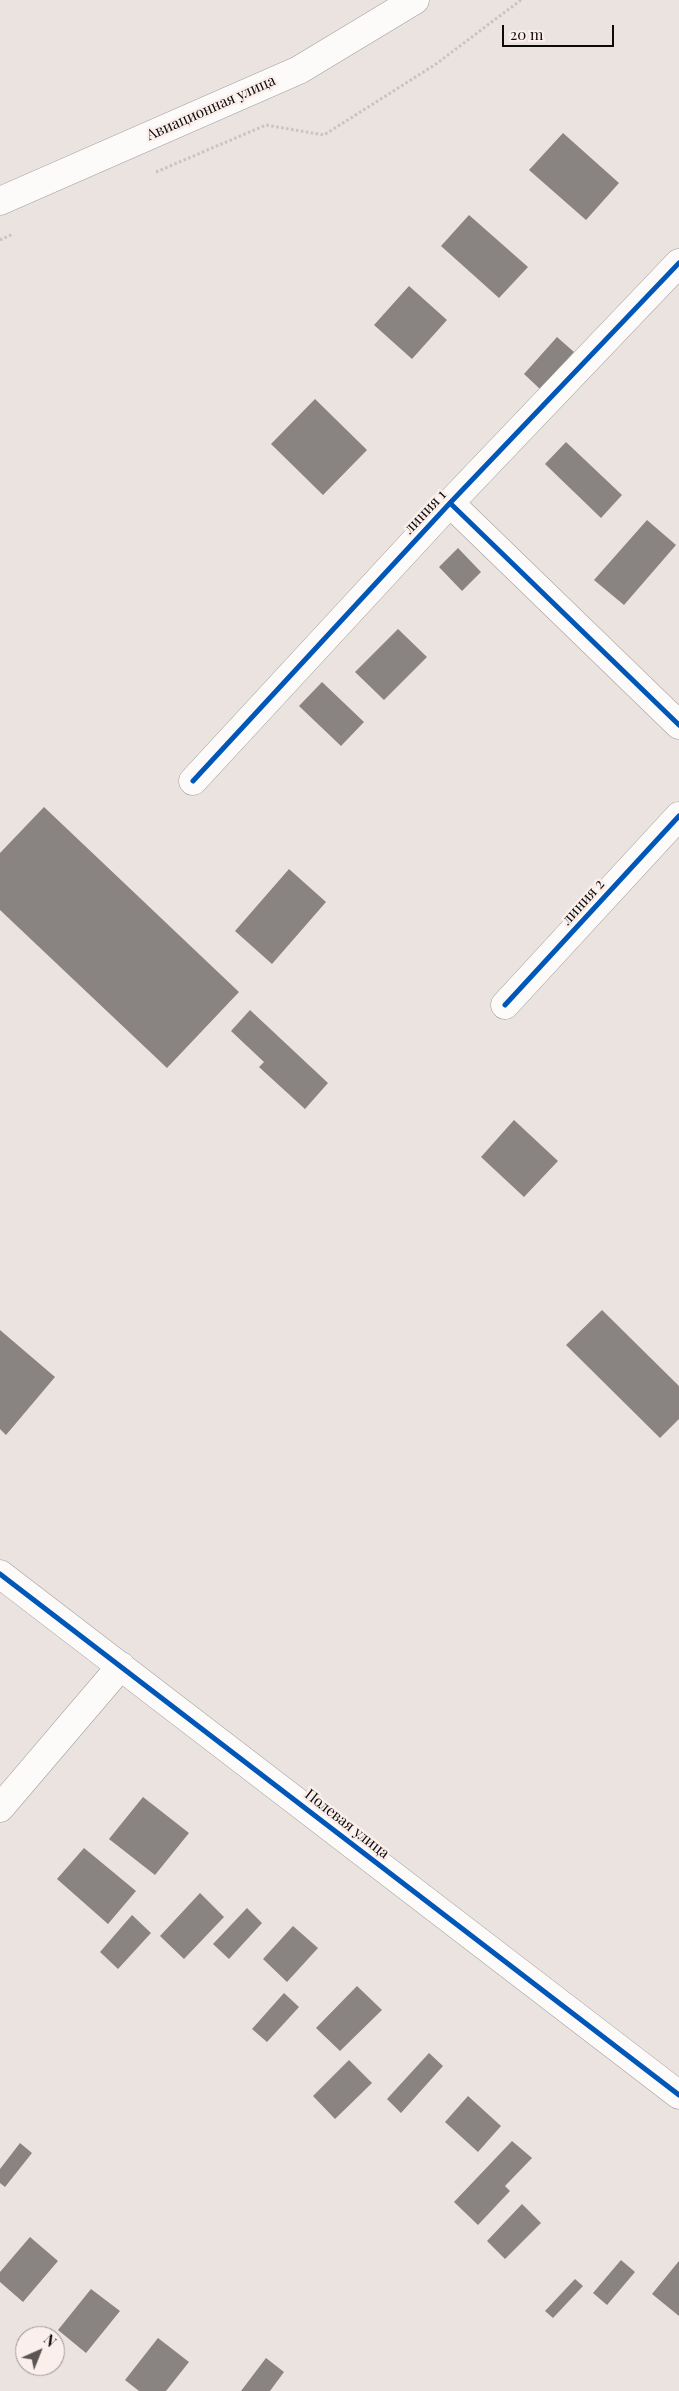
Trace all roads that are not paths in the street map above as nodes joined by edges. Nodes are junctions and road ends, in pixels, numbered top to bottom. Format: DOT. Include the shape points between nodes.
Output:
graph roads {
  1 [pos="415,0"];
  2 [pos="0,201"];
  3 [pos="679,263"];
  4 [pos="450,503"];
  5 [pos="679,725"];
  6 [pos="193,781"];
  7 [pos="679,816"];
  8 [pos="506,1005"];
  9 [pos="0,1574"];
  10 [pos="121,1666"];
  11 [pos="0,1808"];
  12 [pos="679,2095"];
  1 -- 2 [label="street, Авиационная улица" via="299,70"];
  3 -- 4 [label="street, линия 1"];
  4 -- 5 [label="street"];
  4 -- 6 [label="street, линия 1"];
  7 -- 8 [label="street, линия 2"];
  9 -- 10 [label="street, Полевая улица"];
  10 -- 11 [label="street"];
  10 -- 12 [label="street, Полевая улица"];
}
